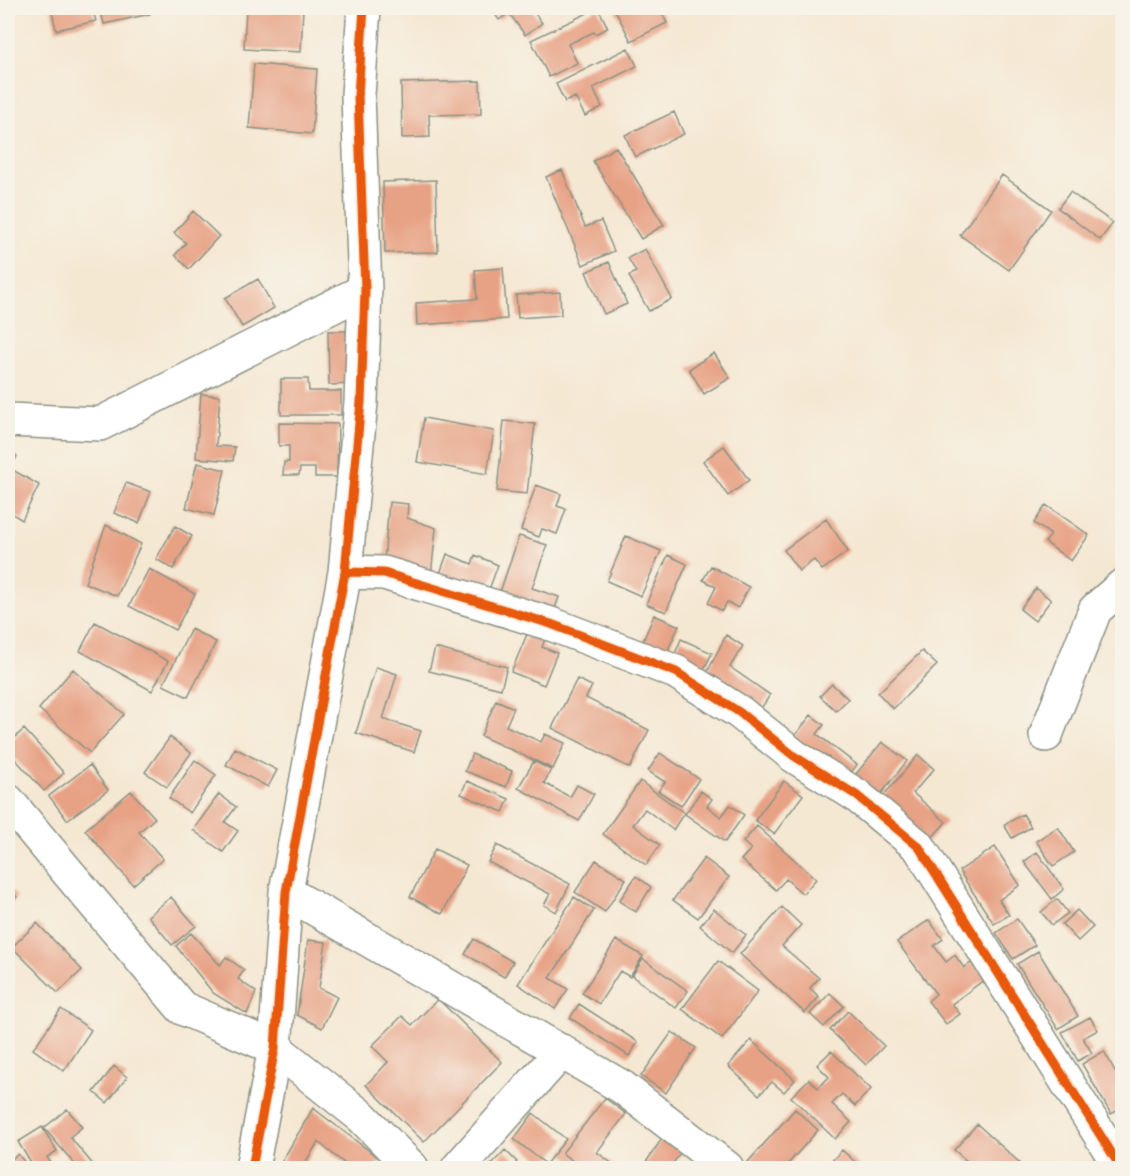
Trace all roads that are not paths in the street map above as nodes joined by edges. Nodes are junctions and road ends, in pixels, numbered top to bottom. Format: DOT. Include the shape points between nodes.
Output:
graph roads {
  1 [pos="364,8"];
  2 [pos="365,290"];
  3 [pos="8,420"];
  4 [pos="345,572"];
  5 [pos="1122,586"];
  6 [pos="1046,735"];
  7 [pos="8,801"];
  8 [pos="286,892"];
  9 [pos="275,1048"];
  10 [pos="562,1051"];
  11 [pos="252,1168"];
  12 [pos="412,1168"];
  13 [pos="458,1168"];
  14 [pos="727,1168"];
  15 [pos="1121,1168"];
  1 -- 2 [label="street" via="358,95"];
  2 -- 3 [label="street" via="100,424"];
  2 -- 4 [label="street" via="361,402"];
  4 -- 8 [label="street"];
  4 -- 15 [label="street" via="395,576 551,624 676,672 856,795 919,847"];
  5 -- 6 [label="street" via="1095,610"];
  7 -- 9 [label="street" via="182,1008"];
  8 -- 9 [label="street"];
  8 -- 10 [label="street"];
  9 -- 11 [label="street"];
  9 -- 12 [label="street" via="362,1117"];
  10 -- 13 [label="street"];
  10 -- 14 [label="street" via="622,1087"];
}
